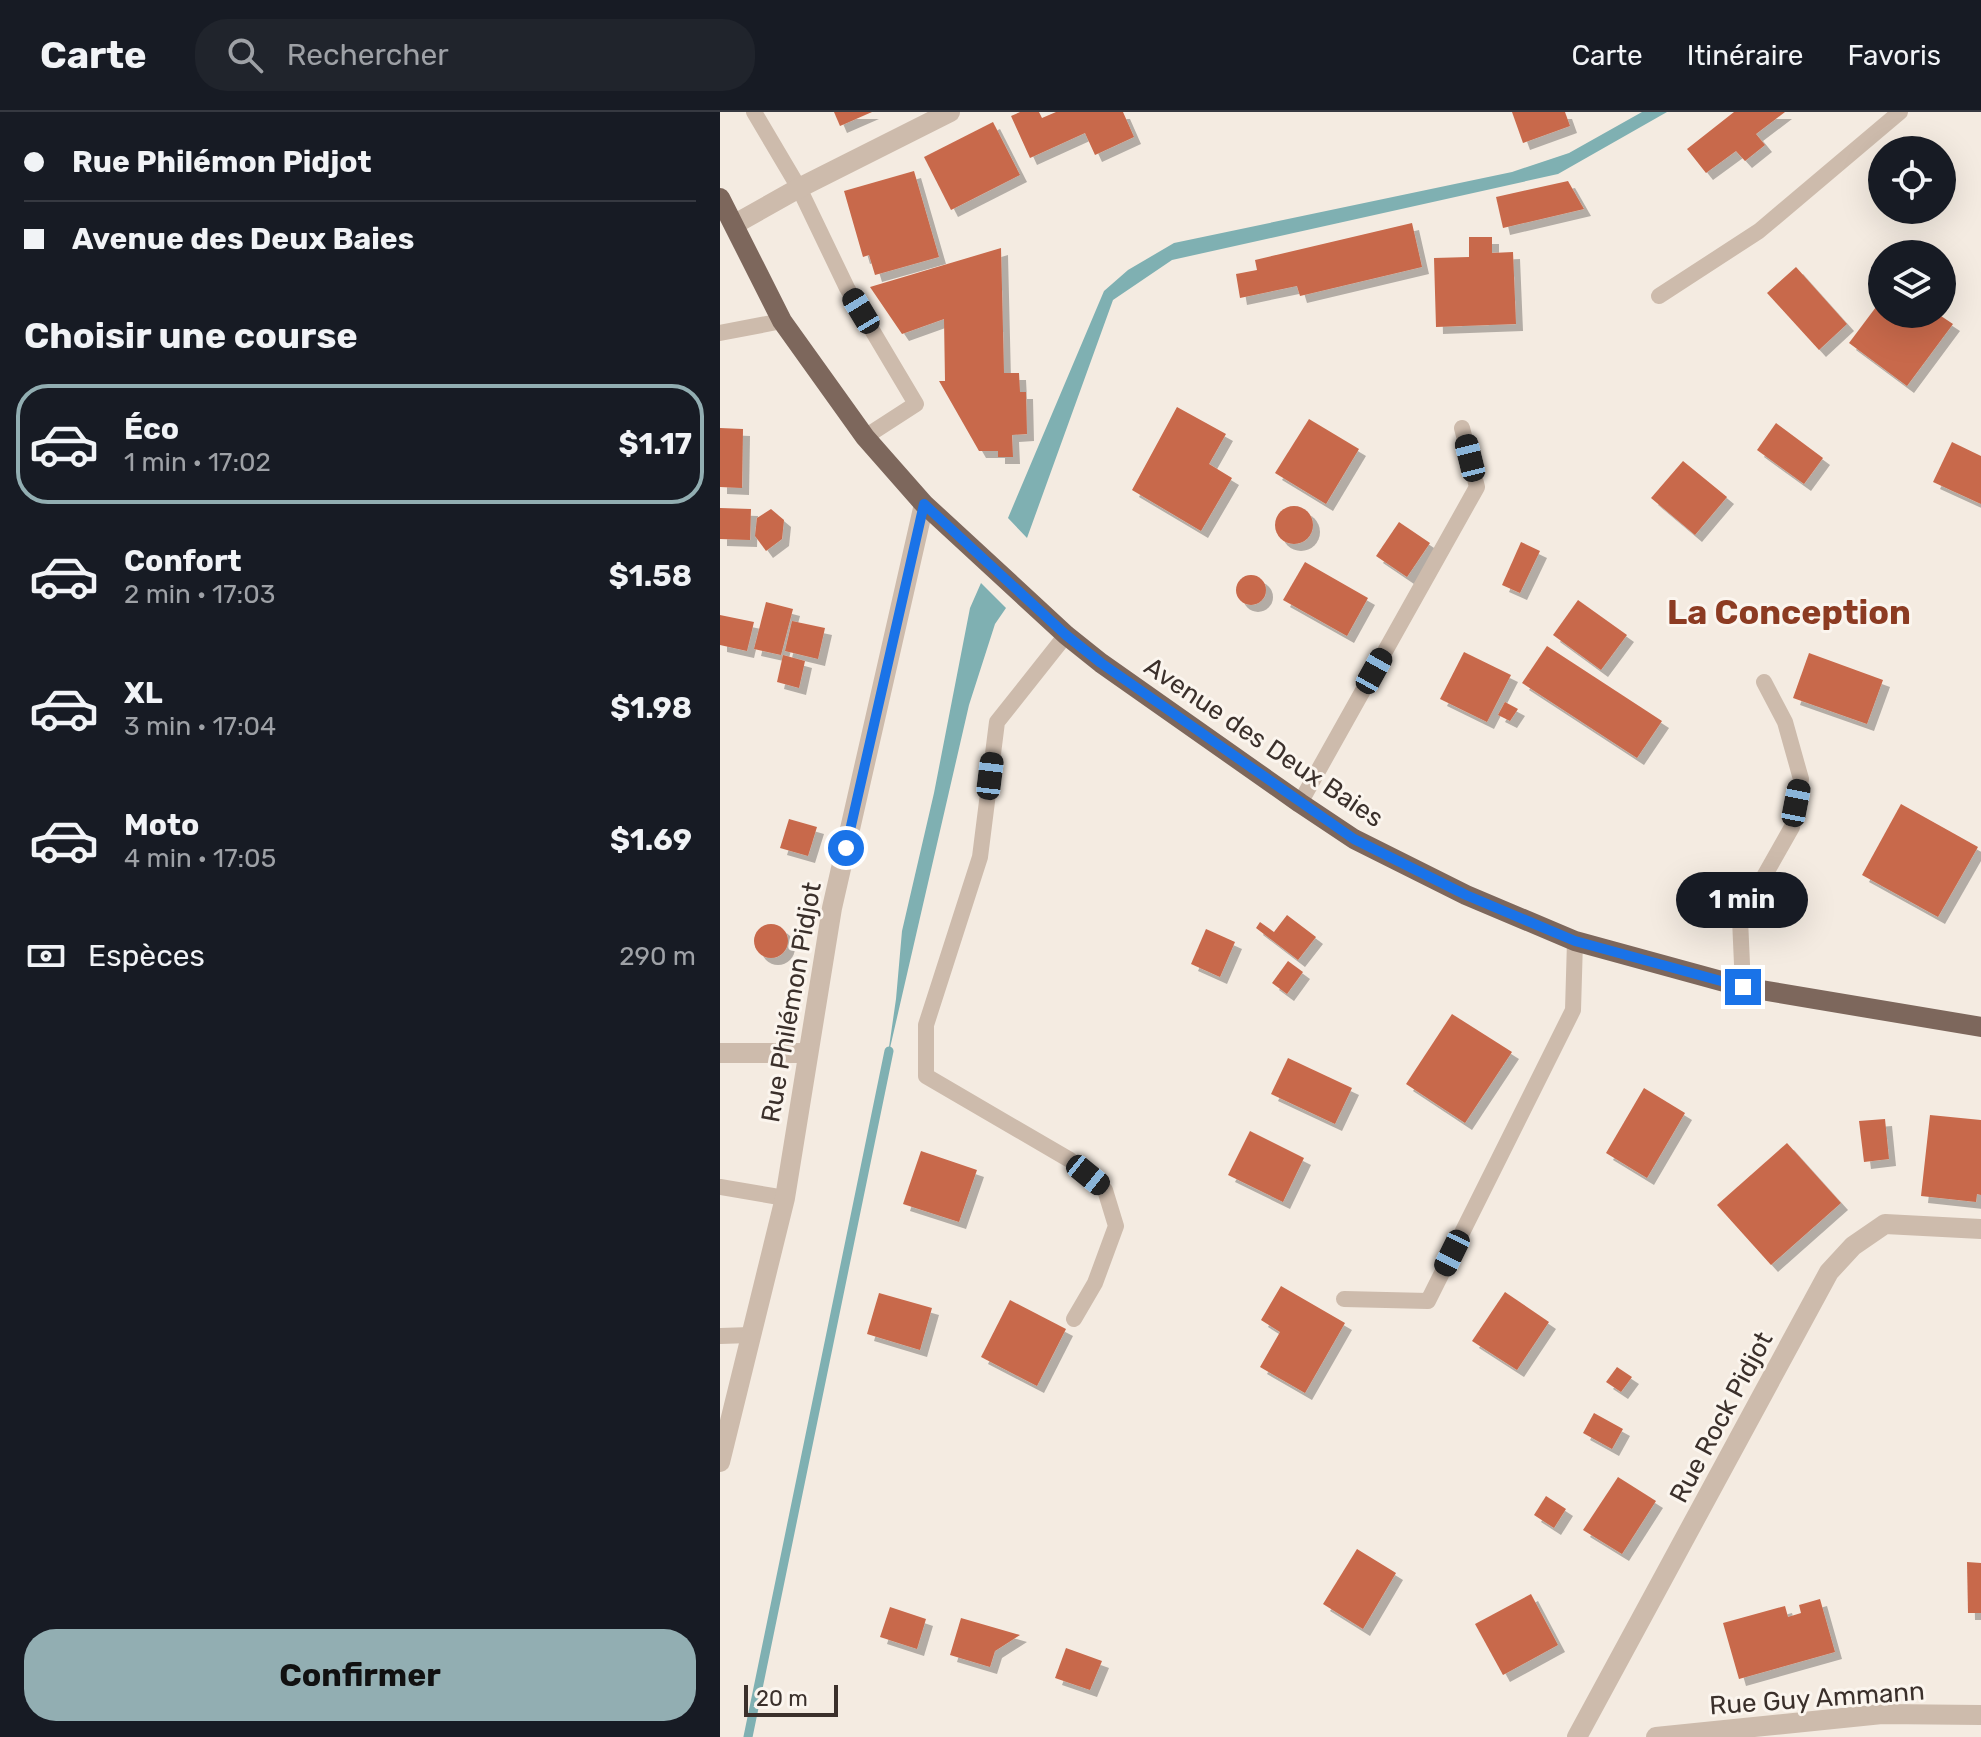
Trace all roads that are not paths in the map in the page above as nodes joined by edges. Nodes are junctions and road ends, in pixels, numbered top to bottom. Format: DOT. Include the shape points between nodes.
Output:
graph roads {
  1 [pos="754,112"];
  2 [pos="950,112"];
  3 [pos="1900,112"];
  4 [pos="799,188"];
  5 [pos="720,198"];
  6 [pos="735,224"];
  7 [pos="1659,296"];
  8 [pos="782,321"];
  9 [pos="720,333"];
  10 [pos="1462,428"];
  11 [pos="865,437"];
  12 [pos="924,504"];
  13 [pos="1066,635"];
  14 [pos="1764,682"];
  15 [pos="1300,803"];
  16 [pos="1575,941"];
  17 [pos="1743,987"];
  18 [pos="1981,1027"];
  19 [pos="720,1053"];
  20 [pos="807,1053"];
  21 [pos="720,1187"];
  22 [pos="785,1198"];
  23 [pos="1981,1229"];
  24 [pos="1344,1299"];
  25 [pos="1074,1319"];
  26 [pos="751,1335"];
  27 [pos="720,1336"];
  28 [pos="720,1462"];
  29 [pos="1981,1715"];
  30 [pos="1577,1737"];
  31 [pos="1656,1737"];
  1 -- 4 [label="lane"];
  2 -- 4 [label="street"];
  3 -- 7 [label="lane" via="1759,231"];
  4 -- 6 [label="street"];
  4 -- 11 [label="lane" via="847,288 916,404"];
  5 -- 6 [label="main road, Avenue des Deux Baies"];
  6 -- 8 [label="main road, Avenue des Deux Baies"];
  8 -- 9 [label="lane"];
  8 -- 11 [label="main road, Avenue des Deux Baies"];
  10 -- 15 [label="lane" via="1477,487"];
  11 -- 12 [label="main road, Avenue des Deux Baies"];
  12 -- 13 [label="main road, Avenue des Deux Baies"];
  12 -- 20 [label="street, Rue Philémon Pidjot" via="832,908"];
  13 -- 15 [label="main road, Avenue des Deux Baies"];
  13 -- 25 [label="lane" via="997,722 980,857 926,1025 926,1076 1070,1160 1105,1190 1116,1226 1095,1283"];
  14 -- 17 [label="lane" via="1785,722 1801,779 1792,827 1740,919"];
  15 -- 16 [label="main road, Avenue des Deux Baies" via="1354,839"];
  16 -- 17 [label="main road, Avenue des Deux Baies"];
  16 -- 24 [label="lane" via="1573,1010 1428,1301"];
  17 -- 18 [label="main road, Avenue des Deux Baies"];
  19 -- 20 [label="street"];
  20 -- 22 [label="street, Rue Philémon Pidjot"];
  21 -- 22 [label="lane"];
  22 -- 26 [label="street, Rue Philémon Pidjot"];
  23 -- 30 [label="street, Rue Rock Pidjot" via="1885,1224 1853,1246 1829,1272"];
  26 -- 27 [label="lane"];
  26 -- 28 [label="street, Rue Philémon Pidjot"];
  29 -- 31 [label="street, Rue Guy Ammann" via="1882,1714"];
}
